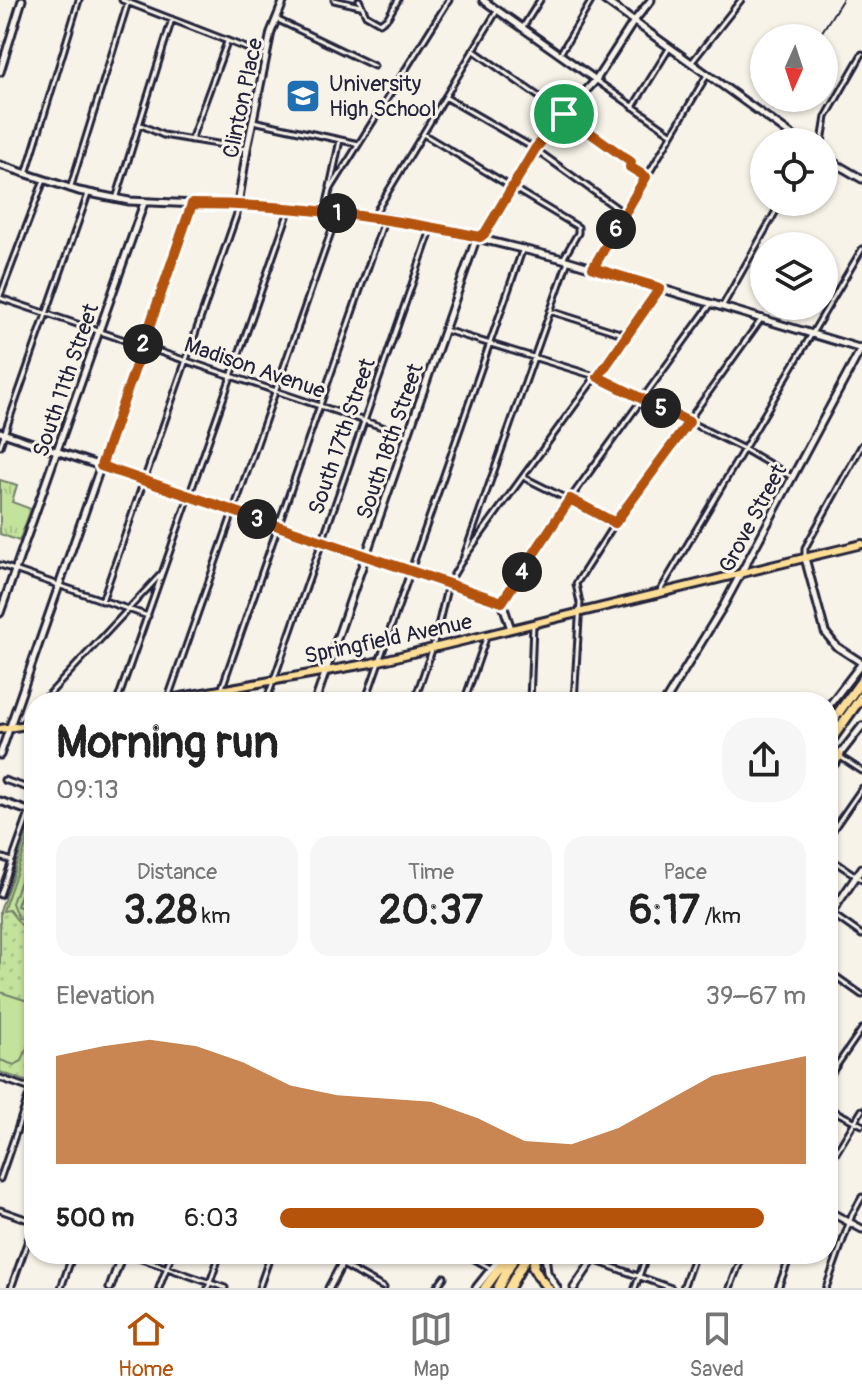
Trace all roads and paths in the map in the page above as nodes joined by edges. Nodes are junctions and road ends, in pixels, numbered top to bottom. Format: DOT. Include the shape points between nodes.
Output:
graph roads {
  1 [pos="22,0"];
  2 [pos="79,0"];
  3 [pos="122,0"];
  4 [pos="276,0"];
  5 [pos="334,0"];
  6 [pos="359,0"];
  7 [pos="398,0"];
  8 [pos="449,0"];
  9 [pos="540,0"];
  10 [pos="592,0"];
  11 [pos="604,0"];
  12 [pos="651,0"];
  13 [pos="741,0"];
  14 [pos="283,1"];
  15 [pos="485,1"];
  16 [pos="128,2"];
  17 [pos="360,6"];
  18 [pos="498,10"];
  19 [pos="172,19"];
  20 [pos="276,19"];
  21 [pos="634,21"];
  22 [pos="523,27"];
  23 [pos="228,41"];
  24 [pos="670,47"];
  25 [pos="473,50"];
  26 [pos="560,54"];
  27 [pos="862,54"];
  28 [pos="266,55"];
  29 [pos="692,62"];
  30 [pos="374,66"];
  31 [pos="0,72"];
  32 [pos="708,73"];
  33 [pos="596,80"];
  34 [pos="445,97"];
  35 [pos="633,107"];
  36 [pos="564,114"];
  37 [pos="253,121"];
  38 [pos="139,124"];
  39 [pos="782,128"];
  40 [pos="824,128"];
  41 [pos="423,134"];
  42 [pos="672,134"];
  43 [pos="191,140"];
  44 [pos="340,140"];
  45 [pos="359,144"];
  46 [pos="247,149"];
  47 [pos="535,149"];
  48 [pos="0,165"];
  49 [pos="838,165"];
  50 [pos="26,174"];
  51 [pos="646,177"];
  52 [pos="862,179"];
  53 [pos="44,180"];
  54 [pos="513,187"];
  55 [pos="70,189"];
  56 [pos="330,190"];
  57 [pos="88,194"];
  58 [pos="116,199"];
  59 [pos="144,203"];
  60 [pos="192,204"];
  61 [pos="238,204"];
  62 [pos="290,208"];
  63 [pos="325,212"];
  64 [pos="337,213"];
  65 [pos="625,214"];
  66 [pos="773,216"];
  67 [pos="376,217"];
  68 [pos="385,218"];
  69 [pos="432,227"];
  70 [pos="480,237"];
  71 [pos="523,248"];
  72 [pos="862,249"];
  73 [pos="565,260"];
  74 [pos="593,268"];
  75 [pos="660,288"];
  76 [pos="0,297"];
  77 [pos="711,303"];
  78 [pos="722,307"];
  79 [pos="550,311"];
  80 [pos="46,314"];
  81 [pos="750,315"];
  82 [pos="761,320"];
  83 [pos="769,320"];
  84 [pos="445,330"];
  85 [pos="99,331"];
  86 [pos="814,333"];
  87 [pos="627,336"];
  88 [pos="490,343"];
  89 [pos="143,346"];
  90 [pos="862,348"];
  91 [pos="534,357"];
  92 [pos="187,361"];
  93 [pos="232,376"];
  94 [pos="598,377"];
  95 [pos="275,391"];
  96 [pos="644,400"];
  97 [pos="320,406"];
  98 [pos="364,420"];
  99 [pos="689,422"];
  100 [pos="2,433"];
  101 [pos="408,435"];
  102 [pos="862,445"];
  103 [pos="0,446"];
  104 [pos="744,449"];
  105 [pos="57,451"];
  106 [pos="101,466"];
  107 [pos="524,477"];
  108 [pos="792,477"];
  109 [pos="145,481"];
  110 [pos="190,496"];
  111 [pos="570,499"];
  112 [pos="234,511"];
  113 [pos="615,523"];
  114 [pos="279,527"];
  115 [pos="321,541"];
  116 [pos="862,544"];
  117 [pos="366,556"];
  118 [pos="805,558"];
  119 [pos="463,559"];
  120 [pos="0,565"];
  121 [pos="15,570"];
  122 [pos="409,571"];
  123 [pos="163,572"];
  124 [pos="741,573"];
  125 [pos="448,584"];
  126 [pos="60,586"];
  127 [pos="658,594"];
  128 [pos="102,601"];
  129 [pos="502,602"];
  130 [pos="128,609"];
  131 [pos="0,612"];
  132 [pos="579,613"];
  133 [pos="148,616"];
  134 [pos="533,624"];
  135 [pos="511,629"];
  136 [pos="487,635"];
  137 [pos="432,648"];
  138 [pos="379,661"];
  139 [pos="862,663"];
  140 [pos="326,671"];
  141 [pos="274,680"];
  142 [pos="862,680"];
  143 [pos="221,690"];
  144 [pos="51,692"];
  145 [pos="121,692"];
  146 [pos="170,692"];
  147 [pos="211,692"];
  148 [pos="270,692"];
  149 [pos="319,692"];
  150 [pos="368,692"];
  151 [pos="417,692"];
  152 [pos="467,692"];
  153 [pos="530,692"];
  154 [pos="575,692"];
  155 [pos="671,692"];
  156 [pos="838,694"];
  157 [pos="862,696"];
  158 [pos="838,713"];
  159 [pos="24,721"];
  160 [pos="24,725"];
  161 [pos="20,726"];
  162 [pos="862,726"];
  163 [pos="10,728"];
  164 [pos="0,729"];
  165 [pos="838,730"];
  166 [pos="0,755"];
  167 [pos="839,756"];
  168 [pos="862,771"];
  169 [pos="4,780"];
  170 [pos="24,787"];
  171 [pos="862,788"];
  172 [pos="0,801"];
  173 [pos="24,809"];
  174 [pos="838,823"];
  175 [pos="24,832"];
  176 [pos="0,857"];
  177 [pos="12,861"];
  178 [pos="838,864"];
  179 [pos="862,868"];
  180 [pos="859,878"];
  181 [pos="0,895"];
  182 [pos="838,906"];
  183 [pos="838,921"];
  184 [pos="862,935"];
  185 [pos="838,978"];
  186 [pos="862,995"];
  187 [pos="862,1029"];
  188 [pos="838,1064"];
  189 [pos="0,1078"];
  190 [pos="24,1087"];
  191 [pos="862,1110"];
  192 [pos="838,1113"];
  193 [pos="24,1114"];
  194 [pos="855,1121"];
  195 [pos="862,1125"];
  196 [pos="838,1149"];
  197 [pos="0,1179"];
  198 [pos="862,1197"];
  199 [pos="0,1210"];
  200 [pos="838,1216"];
  201 [pos="24,1218"];
  202 [pos="850,1223"];
  203 [pos="862,1229"];
  204 [pos="24,1251"];
  205 [pos="838,1256"];
  206 [pos="69,1264"];
  207 [pos="121,1264"];
  208 [pos="155,1264"];
  209 [pos="168,1264"];
  210 [pos="217,1264"];
  211 [pos="267,1264"];
  212 [pos="341,1264"];
  213 [pos="483,1264"];
  214 [pos="497,1264"];
  215 [pos="503,1264"];
  216 [pos="511,1264"];
  217 [pos="522,1264"];
  218 [pos="534,1264"];
  219 [pos="546,1264"];
  220 [pos="590,1264"];
  221 [pos="613,1264"];
  222 [pos="643,1264"];
  223 [pos="691,1264"];
  224 [pos="739,1264"];
  225 [pos="787,1264"];
  226 [pos="835,1264"];
  227 [pos="167,1268"];
  228 [pos="493,1270"];
  229 [pos="639,1276"];
  230 [pos="444,1277"];
  231 [pos="543,1282"];
  232 [pos="209,1286"];
  233 [pos="11,1288"];
  234 [pos="61,1288"];
  235 [pos="110,1288"];
  236 [pos="159,1288"];
  237 [pos="225,1288"];
  238 [pos="259,1288"];
  239 [pos="329,1288"];
  240 [pos="383,1288"];
  241 [pos="436,1288"];
  242 [pos="476,1288"];
  243 [pos="485,1288"];
  244 [pos="498,1288"];
  245 [pos="509,1288"];
  246 [pos="557,1288"];
  247 [pos="574,1288"];
  248 [pos="635,1288"];
  249 [pos="671,1288"];
  250 [pos="683,1288"];
  251 [pos="730,1288"];
  252 [pos="778,1288"];
  253 [pos="826,1288"];
  1 -- 31 [label="street"];
  2 -- 50 [label="street"];
  3 -- 16 [label="street"];
  4 -- 14 [label="street"];
  5 -- 17 [label="street"];
  6 -- 17 [label="street"];
  7 -- 17 [label="street" via="380,23"];
  8 -- 45 [label="street"];
  9 -- 22 [label="street"];
  10 -- 26 [label="street"];
  11 -- 21 [label="street"];
  12 -- 21 [label="street, South 18th Street"];
  13 -- 29 [label="street"];
  14 -- 20 [label="street, Clinton Place"];
  15 -- 18 [label="street"];
  16 -- 19 [label="street"];
  16 -- 55 [label="street"];
  18 -- 22 [label="street"];
  18 -- 25 [label="street"];
  19 -- 23 [label="street"];
  19 -- 38 [label="street"];
  20 -- 28 [label="street, Clinton Place"];
  20 -- 30 [label="street"];
  21 -- 24 [label="street"];
  21 -- 33 [label="street, South 18th Street"];
  22 -- 26 [label="street"];
  23 -- 28 [label="street"];
  23 -- 43 [label="street"];
  24 -- 29 [label="street"];
  24 -- 35 [label="street"];
  25 -- 34 [label="street"];
  25 -- 36 [label="street"];
  26 -- 33 [label="street"];
  27 -- 40 [label="street"];
  28 -- 37 [label="street, Clinton Place"];
  29 -- 32 [label="street"];
  32 -- 39 [label="street"];
  32 -- 42 [label="street"];
  33 -- 35 [label="street"];
  33 -- 36 [label="street, South 18th Street"];
  34 -- 41 [label="street"];
  34 -- 47 [label="street"];
  35 -- 42 [label="street"];
  36 -- 47 [label="street, South 18th Street"];
  36 -- 51 [label="street"];
  37 -- 44 [label="street"];
  37 -- 46 [label="street, Clinton Place"];
  38 -- 43 [label="street"];
  38 -- 58 [label="street"];
  41 -- 54 [label="street"];
  41 -- 67 [label="street"];
  42 -- 51 [label="street"];
  43 -- 46 [label="street"];
  44 -- 45 [label="street"];
  44 -- 56 [label="street"];
  45 -- 56 [label="street"];
  46 -- 61 [label="street, Clinton Place"];
  47 -- 54 [label="street, South 18th Street"];
  47 -- 65 [label="street"];
  48 -- 50 [label="street"];
  49 -- 52 [label="street"];
  50 -- 53 [label="street"];
  51 -- 65 [label="street"];
  53 -- 55 [label="street"];
  53 -- 76 [label="street"];
  54 -- 70 [label="street, South 18th Street"];
  54 -- 73 [label="street" via="578,227"];
  55 -- 57 [label="street"];
  56 -- 63 [label="street"];
  57 -- 58 [label="street"];
  57 -- 80 [label="street"];
  58 -- 59 [label="street"];
  59 -- 60 [label="street"];
  59 -- 85 [label="street, South 11th Street"];
  60 -- 61 [label="street"];
  60 -- 89 [label="street"];
  61 -- 62 [label="street"];
  61 -- 92 [label="street"];
  62 -- 63 [label="street"];
  62 -- 93 [label="street"];
  63 -- 64 [label="street"];
  64 -- 67 [label="street"];
  64 -- 95 [label="street"];
  65 -- 74 [label="street"];
  66 -- 78 [label="street"];
  67 -- 68 [label="street"];
  68 -- 69 [label="street"];
  68 -- 97 [label="street"];
  69 -- 70 [label="street"];
  69 -- 98 [label="street, South 17th Street"];
  70 -- 71 [label="street"];
  70 -- 84 [label="street, South 18th Street"];
  71 -- 73 [label="street"];
  71 -- 88 [label="street"];
  72 -- 86 [label="street"];
  73 -- 74 [label="street"];
  73 -- 79 [label="street"];
  74 -- 75 [label="street"];
  75 -- 77 [label="street"];
  75 -- 87 [label="street"];
  76 -- 80 [label="street, Madison Avenue"];
  77 -- 78 [label="street"];
  77 -- 96 [label="street"];
  78 -- 81 [label="street"];
  79 -- 87 [label="street"];
  79 -- 91 [label="street"];
  80 -- 85 [label="street, Madison Avenue"];
  80 -- 100 [label="street"];
  82 -- 99 [label="street"];
  83 -- 86 [label="street"];
  84 -- 88 [label="street"];
  84 -- 101 [label="street, South 18th Street"];
  85 -- 89 [label="street, Madison Avenue"];
  85 -- 105 [label="street, South 11th Street"];
  86 -- 90 [label="street"];
  86 -- 104 [label="street"];
  87 -- 94 [label="street"];
  88 -- 91 [label="street"];
  88 -- 122 [label="street"];
  89 -- 92 [label="street, Madison Avenue"];
  89 -- 106 [label="street"];
  90 -- 108 [label="street, Grove Street"];
  91 -- 94 [label="street"];
  91 -- 119 [label="street"];
  92 -- 93 [label="street, Madison Avenue"];
  92 -- 109 [label="street"];
  93 -- 95 [label="street, Madison Avenue"];
  93 -- 110 [label="street"];
  94 -- 96 [label="street"];
  94 -- 107 [label="street"];
  95 -- 97 [label="street, Madison Avenue"];
  95 -- 112 [label="street"];
  96 -- 99 [label="street"];
  96 -- 111 [label="street"];
  97 -- 98 [label="street, Madison Avenue"];
  97 -- 114 [label="street"];
  98 -- 101 [label="street, Madison Avenue"];
  98 -- 115 [label="street, South 17th Street"];
  99 -- 104 [label="street"];
  99 -- 113 [label="street"];
  100 -- 103 [label="street"];
  100 -- 105 [label="street"];
  101 -- 117 [label="street, South 18th Street"];
  102 -- 118 [label="street" via="805,548"];
  104 -- 108 [label="street"];
  104 -- 127 [label="street"];
  105 -- 106 [label="street"];
  105 -- 121 [label="street, South 11th Street"];
  106 -- 109 [label="street"];
  106 -- 126 [label="street"];
  107 -- 111 [label="street"];
  107 -- 119 [label="street"];
  108 -- 124 [label="street, Grove Street"];
  109 -- 110 [label="street"];
  109 -- 128 [label="street"];
  110 -- 112 [label="street"];
  110 -- 123 [label="street"];
  111 -- 113 [label="street"];
  111 -- 129 [label="street"];
  112 -- 114 [label="street"];
  112 -- 146 [label="street"];
  113 -- 132 [label="street" via="576,584"];
  114 -- 115 [label="street"];
  114 -- 143 [label="street"];
  115 -- 117 [label="street"];
  115 -- 141 [label="street, South 17th Street"];
  116 -- 118 [label="main road, Springfield Avenue"];
  117 -- 122 [label="street"];
  117 -- 140 [label="street, South 18th Street"];
  118 -- 124 [label="main road, Springfield Avenue"];
  118 -- 139 [label="street" via="823,629 836,646"];
  119 -- 125 [label="street"];
  120 -- 121 [label="street"];
  121 -- 126 [label="street"];
  121 -- 131 [label="street, South 11th Street"];
  122 -- 125 [label="street"];
  122 -- 138 [label="street"];
  123 -- 130 [label="street"];
  123 -- 133 [label="street"];
  124 -- 127 [label="main road, Springfield Avenue"];
  124 -- 155 [label="street, Grove Street"];
  125 -- 129 [label="street"];
  125 -- 137 [label="street"];
  126 -- 128 [label="street"];
  126 -- 163 [label="street"];
  127 -- 132 [label="main road, Springfield Avenue"];
  128 -- 130 [label="street"];
  129 -- 135 [label="street"];
  130 -- 133 [label="street"];
  130 -- 144 [label="street"];
  132 -- 134 [label="main road, Springfield Avenue"];
  132 -- 154 [label="street"];
  133 -- 145 [label="street"];
  134 -- 135 [label="main road, Springfield Avenue"];
  134 -- 153 [label="street"];
  135 -- 136 [label="main road, Springfield Avenue"];
  136 -- 137 [label="main road, Springfield Avenue"];
  136 -- 152 [label="street"];
  137 -- 138 [label="main road, Springfield Avenue"];
  137 -- 151 [label="street"];
  138 -- 140 [label="main road, Springfield Avenue"];
  138 -- 150 [label="street"];
  139 -- 156 [label="street"];
  140 -- 141 [label="main road, Springfield Avenue"];
  140 -- 149 [label="street, South 18th Street"];
  141 -- 143 [label="main road, Springfield Avenue"];
  141 -- 148 [label="street, South 17th Street"];
  142 -- 158 [label="highway"];
  143 -- 147 [label="main road, Springfield Avenue"];
  157 -- 165 [label="highway"];
  159 -- 161 [label="street"];
  160 -- 161 [label="main road"];
  161 -- 163 [label="main road"];
  162 -- 167 [label="street"];
  163 -- 164 [label="main road"];
  163 -- 166 [label="street"];
  167 -- 168 [label="street"];
  169 -- 170 [label="street"];
  171 -- 174 [label="street"];
  172 -- 173 [label="street"];
  175 -- 177 [label="street"];
  176 -- 177 [label="street"];
  177 -- 181 [label="street"];
  178 -- 180 [label="street"];
  179 -- 180 [label="street"];
  180 -- 182 [label="street"];
  183 -- 184 [label="street"];
  185 -- 186 [label="street"];
  187 -- 188 [label="street"];
  189 -- 190 [label="street"];
  191 -- 194 [label="street"];
  192 -- 194 [label="street"];
  193 -- 197 [label="street"];
  194 -- 195 [label="street"];
  194 -- 196 [label="street"];
  198 -- 202 [label="street"];
  199 -- 201 [label="street"];
  200 -- 202 [label="street"];
  202 -- 203 [label="street"];
  202 -- 205 [label="street"];
  204 -- 233 [label="street"];
  206 -- 234 [label="street"];
  207 -- 235 [label="street"];
  208 -- 227 [label="street"];
  209 -- 227 [label="street"];
  210 -- 232 [label="street"];
  211 -- 238 [label="street"];
  212 -- 239 [label="street"];
  212 -- 240 [label="street"];
  213 -- 228 [label="street"];
  214 -- 228 [label="street"];
  215 -- 243 [label="highway"];
  216 -- 244 [label="highway"];
  217 -- 245 [label="highway"];
  218 -- 231 [label="highway"];
  219 -- 246 [label="street"];
  220 -- 247 [label="street"];
  221 -- 229 [label="street"];
  222 -- 229 [label="street"];
  223 -- 250 [label="street"];
  224 -- 251 [label="street"];
  225 -- 252 [label="street"];
  226 -- 253 [label="street"];
  227 -- 232 [label="street"];
  227 -- 236 [label="street"];
  228 -- 242 [label="street"];
  229 -- 248 [label="street"];
  229 -- 249 [label="street"];
  230 -- 241 [label="street"];
  232 -- 237 [label="street"];
}
